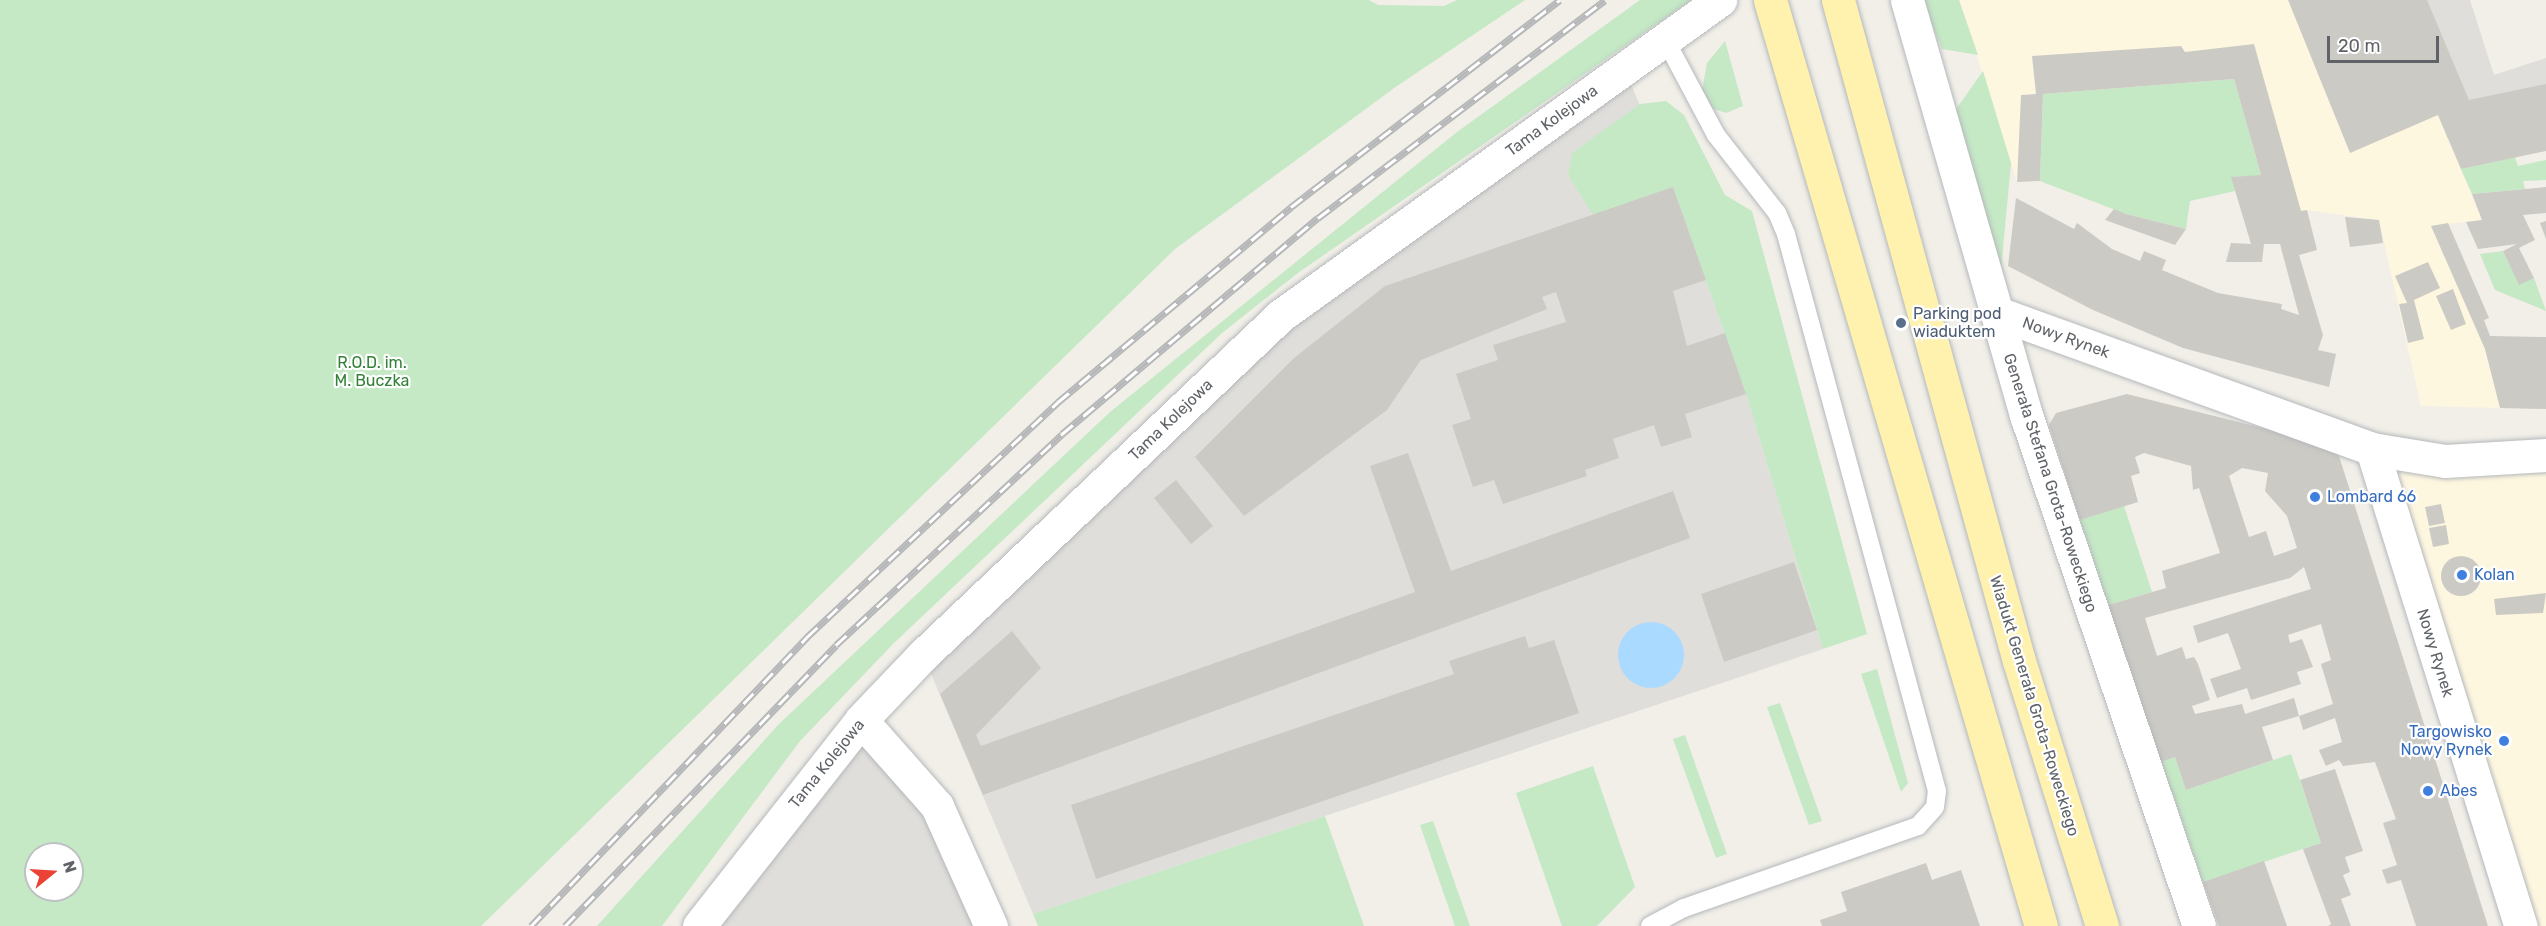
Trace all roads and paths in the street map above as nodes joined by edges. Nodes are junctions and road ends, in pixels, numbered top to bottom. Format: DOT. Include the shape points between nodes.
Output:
graph roads {
  1 [pos="1720,0"];
  2 [pos="1770,0"];
  3 [pos="1838,0"];
  4 [pos="1906,0"];
  5 [pos="1665,39"];
  6 [pos="1997,313"];
  7 [pos="2372,450"];
  8 [pos="2546,455"];
  9 [pos="861,720"];
  10 [pos="699,926"];
  11 [pos="991,926"];
  12 [pos="1650,926"];
  13 [pos="2041,926"];
  14 [pos="2102,926"];
  15 [pos="2199,926"];
  16 [pos="2521,926"];
  1 -- 5 [label="street, Tama Kolejowa"];
  2 -- 13 [label="main road"];
  3 -- 14 [label="main road, Wiadukt Generała Grota-Roweckiego" via="1969,484"];
  4 -- 6 [label="street, Generała Stefana Grota-Roweckiego"];
  5 -- 9 [label="street, Tama Kolejowa" via="1280,316"];
  5 -- 12 [label="lane" via="1716,135 1777,213 1786,234 1937,791 1935,807 1918,826 1684,908"];
  6 -- 7 [label="street, Nowy Rynek"];
  6 -- 15 [label="street, Generała Stefana Grota-Roweckiego" via="2115,688"];
  7 -- 8 [label="street, Nowy Rynek" via="2445,461"];
  7 -- 16 [label="street, Nowy Rynek"];
  9 -- 10 [label="street, Tama Kolejowa"];
  9 -- 11 [label="street" via="937,806"];
}
